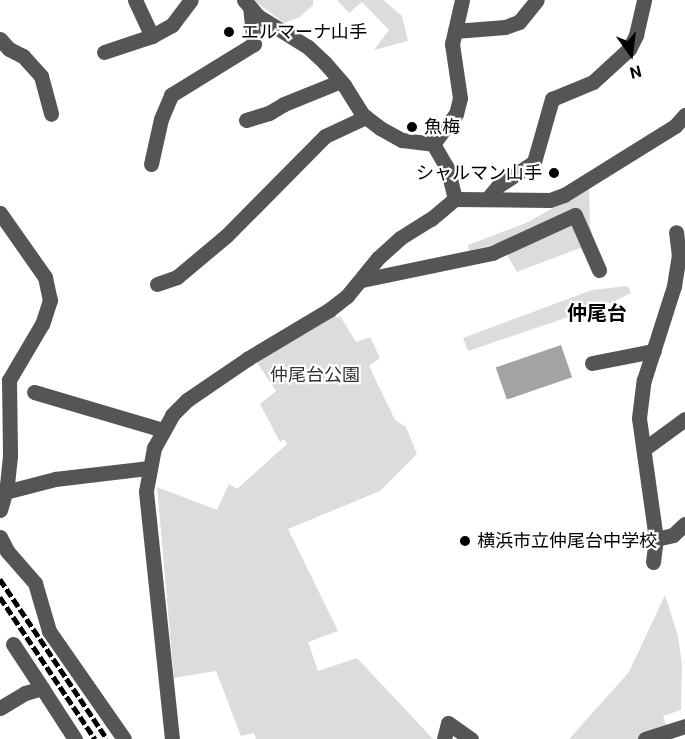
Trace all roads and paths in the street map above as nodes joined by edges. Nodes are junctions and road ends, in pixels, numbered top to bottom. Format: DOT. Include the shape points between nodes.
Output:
graph roads {
  1 [pos="135,0"];
  2 [pos="191,0"];
  3 [pos="462,0"];
  4 [pos="537,0"];
  5 [pos="644,0"];
  6 [pos="247,4"];
  7 [pos="455,31"];
  8 [pos="152,36"];
  9 [pos="0,39"];
  10 [pos="104,52"];
  11 [pos="341,81"];
  12 [pos="51,114"];
  13 [pos="366,117"];
  14 [pos="684,119"];
  15 [pos="246,120"];
  16 [pos="433,144"];
  17 [pos="151,164"];
  18 [pos="488,198"];
  19 [pos="455,199"];
  20 [pos="0,213"];
  21 [pos="676,232"];
  22 [pos="599,270"];
  23 [pos="362,280"];
  24 [pos="157,284"];
  25 [pos="654,351"];
  26 [pos="592,363"];
  27 [pos="34,392"];
  28 [pos="685,419"];
  29 [pos="163,430"];
  30 [pos="644,449"];
  31 [pos="149,468"];
  32 [pos="5,492"];
  33 [pos="0,510"];
  34 [pos="685,524"];
  35 [pos="0,537"];
  36 [pos="656,539"];
  37 [pos="653,562"];
  38 [pos="13,644"];
  39 [pos="42,688"];
  40 [pos="0,708"];
  41 [pos="685,726"];
  42 [pos="75,739"];
  43 [pos="124,739"];
  44 [pos="172,739"];
  45 [pos="444,739"];
  46 [pos="471,739"];
  47 [pos="645,739"];
  1 -- 8 [label="street"];
  2 -- 8 [label="street" via="172,25"];
  3 -- 7 [label="street"];
  4 -- 7 [label="street" via="519,22"];
  5 -- 18 [label="street" via="629,49 593,82 552,99 534,162 498,186"];
  6 -- 11 [label="street" via="258,16 308,47"];
  6 -- 17 [label="street" via="254,44 171,95"];
  7 -- 16 [label="street" via="452,44 460,98 456,114"];
  8 -- 10 [label="street"];
  9 -- 12 [label="street" via="41,76"];
  11 -- 13 [label="street"];
  11 -- 15 [label="street"];
  13 -- 16 [label="street" via="402,140"];
  13 -- 24 [label="street" via="325,136 227,235 177,277"];
  14 -- 18 [label="street" via="564,195 541,201"];
  16 -- 19 [label="street" via="447,168"];
  18 -- 19 [label="street"];
  19 -- 23 [label="street" via="400,238"];
  20 -- 32 [label="street" via="45,277 50,300 42,324 9,380 10,456"];
  21 -- 25 [label="street" via="679,256 675,286"];
  22 -- 23 [label="street" via="575,214 492,253"];
  23 -- 29 [label="street" via="348,297 187,400"];
  25 -- 26 [label="street"];
  25 -- 30 [label="street" via="644,380 639,418"];
  27 -- 29 [label="street"];
  28 -- 30 [label="street"];
  29 -- 31 [label="street"];
  30 -- 36 [label="street"];
  31 -- 32 [label="street" via="55,479"];
  31 -- 44 [label="street" via="146,491"];
  32 -- 33 [label="street"];
  34 -- 36 [label="street" via="674,535"];
  35 -- 43 [label="street" via="6,551 35,583 48,631"];
  36 -- 37 [label="street"];
  38 -- 39 [label="street"];
  39 -- 40 [label="street"];
  39 -- 42 [label="street"];
  41 -- 47 [label="street"];
  45 -- 46 [label="street" via="448,723"];
}
